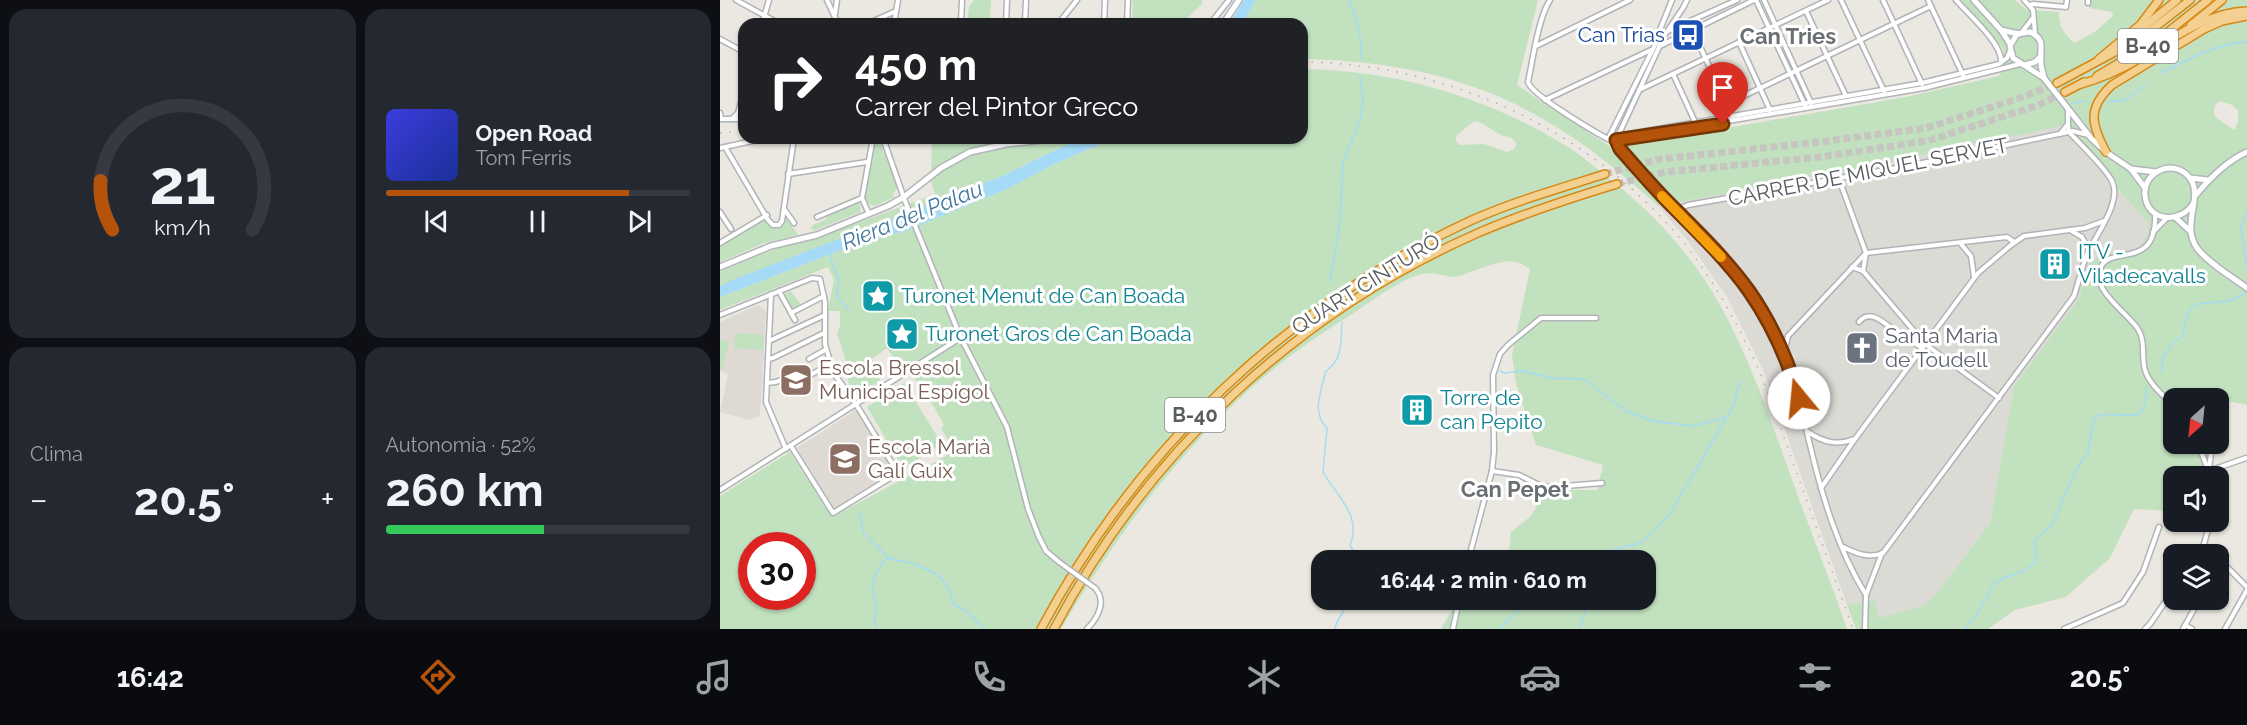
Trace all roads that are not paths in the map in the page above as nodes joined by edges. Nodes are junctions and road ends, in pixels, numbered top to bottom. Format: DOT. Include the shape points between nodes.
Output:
graph roads {
  1 [pos="736,0"];
  2 [pos="769,0"];
  3 [pos="827,0"];
  4 [pos="837,0"];
  5 [pos="898,0"];
  6 [pos="1007,0"];
  7 [pos="1026,0"];
  8 [pos="1077,0"];
  9 [pos="1105,0"];
  10 [pos="1128,0"];
  11 [pos="1229,0"];
  12 [pos="1239,0"];
  13 [pos="1550,0"];
  14 [pos="1630,0"];
  15 [pos="1672,0"];
  16 [pos="1687,0"];
  17 [pos="1737,0"];
  18 [pos="1755,0"];
  19 [pos="1764,0"];
  20 [pos="1828,0"];
  21 [pos="1841,0"];
  22 [pos="1883,0"];
  23 [pos="1928,0"];
  24 [pos="1956,0"];
  25 [pos="1974,0"];
  26 [pos="2024,0"];
  27 [pos="2067,0"];
  28 [pos="2159,0"];
  29 [pos="2177,0"];
  30 [pos="2190,0"];
  31 [pos="2208,0"];
  32 [pos="2222,0"];
  33 [pos="962,1"];
  34 [pos="2032,3"];
  35 [pos="1931,6"];
  36 [pos="1683,9"];
  37 [pos="896,10"];
  38 [pos="2247,10"];
  39 [pos="1806,11"];
  40 [pos="764,16"];
  41 [pos="2247,16"];
  42 [pos="768,18"];
  43 [pos="835,18"];
  44 [pos="836,18"];
  45 [pos="879,18"];
  46 [pos="895,18"];
  47 [pos="961,18"];
  48 [pos="1006,18"];
  49 [pos="1025,18"];
  50 [pos="1063,18"];
  51 [pos="1104,18"];
  52 [pos="1127,18"];
  53 [pos="1215,18"];
  54 [pos="1228,18"];
  55 [pos="2032,19"];
  56 [pos="1894,24"];
  57 [pos="1776,25"];
  58 [pos="1677,28"];
  59 [pos="1769,28"];
  60 [pos="1692,29"];
  61 [pos="2001,30"];
  62 [pos="1668,31"];
  63 [pos="2020,33"];
  64 [pos="2035,34"];
  65 [pos="2177,36"];
  66 [pos="720,39"];
  67 [pos="1860,40"];
  68 [pos="1662,41"];
  69 [pos="1739,42"];
  70 [pos="1536,46"];
  71 [pos="2010,47"];
  72 [pos="738,49"];
  73 [pos="1652,49"];
  74 [pos="1827,56"];
  75 [pos="2041,56"];
  76 [pos="1706,58"];
  77 [pos="2104,58"];
  78 [pos="2000,64"];
  79 [pos="2022,64"];
  80 [pos="2092,65"];
  81 [pos="1797,71"];
  82 [pos="1673,74"];
  83 [pos="1790,74"];
  84 [pos="1964,76"];
  85 [pos="2044,78"];
  86 [pos="2057,83"];
  87 [pos="2081,84"];
  88 [pos="1923,86"];
  89 [pos="1760,89"];
  90 [pos="1640,90"];
  91 [pos="1884,90"];
  92 [pos="2065,92"];
  93 [pos="1886,95"];
  94 [pos="1846,96"];
  95 [pos="1545,100"];
  96 [pos="1727,104"];
  97 [pos="1804,104"];
  98 [pos="1810,106"];
  99 [pos="1770,110"];
  100 [pos="2068,110"];
  101 [pos="720,113"];
  102 [pos="738,113"];
  103 [pos="721,119"];
  104 [pos="732,119"];
  105 [pos="738,119"];
  106 [pos="1733,119"];
  107 [pos="1696,125"];
  108 [pos="2067,126"];
  109 [pos="2069,132"];
  110 [pos="2059,135"];
  111 [pos="2088,135"];
  112 [pos="1608,137"];
  113 [pos="1617,140"];
  114 [pos="738,144"];
  115 [pos="793,144"];
  116 [pos="872,144"];
  117 [pos="885,144"];
  118 [pos="1006,144"];
  119 [pos="723,147"];
  120 [pos="2106,152"];
  121 [pos="2247,152"];
  122 [pos="867,162"];
  123 [pos="2131,169"];
  124 [pos="2156,172"];
  125 [pos="788,174"];
  126 [pos="1605,174"];
  127 [pos="2190,178"];
  128 [pos="1839,179"];
  129 [pos="2208,180"];
  130 [pos="1617,184"];
  131 [pos="2145,188"];
  132 [pos="2195,196"];
  133 [pos="862,198"];
  134 [pos="905,199"];
  135 [pos="2193,204"];
  136 [pos="783,208"];
  137 [pos="1676,210"];
  138 [pos="720,212"];
  139 [pos="2155,213"];
  140 [pos="869,214"];
  141 [pos="767,215"];
  142 [pos="817,217"];
  143 [pos="2168,218"];
  144 [pos="2176,218"];
  145 [pos="2104,221"];
  146 [pos="794,223"];
  147 [pos="731,228"];
  148 [pos="2069,230"];
  149 [pos="2190,231"];
  150 [pos="2152,233"];
  151 [pos="720,243"];
  152 [pos="1960,243"];
  153 [pos="2014,243"];
  154 [pos="2089,250"];
  155 [pos="1866,254"];
  156 [pos="720,267"];
  157 [pos="1852,267"];
  158 [pos="1863,271"];
  159 [pos="1974,279"];
  160 [pos="2247,288"];
  161 [pos="779,291"];
  162 [pos="771,294"];
  163 [pos="824,296"];
  164 [pos="791,314"];
  165 [pos="720,315"];
  166 [pos="825,315"];
  167 [pos="1596,318"];
  168 [pos="795,321"];
  169 [pos="1858,322"];
  170 [pos="824,333"];
  171 [pos="1774,333"];
  172 [pos="960,336"];
  173 [pos="1788,336"];
  174 [pos="769,341"];
  175 [pos="949,345"];
  176 [pos="965,346"];
  177 [pos="1924,346"];
  178 [pos="825,350"];
  179 [pos="1784,354"];
  180 [pos="768,359"];
  181 [pos="809,359"];
  182 [pos="823,368"];
  183 [pos="805,378"];
  184 [pos="767,383"];
  185 [pos="808,386"];
  186 [pos="2163,393"];
  187 [pos="1999,398"];
  188 [pos="856,405"];
  189 [pos="1807,432"];
  190 [pos="1854,439"];
  191 [pos="791,446"];
  192 [pos="786,449"];
  193 [pos="2246,455"];
  194 [pos="2221,466"];
  195 [pos="1492,471"];
  196 [pos="1817,476"];
  197 [pos="1828,476"];
  198 [pos="1602,483"];
  199 [pos="1821,488"];
  200 [pos="720,490"];
  201 [pos="2159,527"];
  202 [pos="2207,532"];
  203 [pos="2204,544"];
  204 [pos="1843,547"];
  205 [pos="1471,550"];
  206 [pos="1883,553"];
  207 [pos="2229,569"];
  208 [pos="2247,589"];
  209 [pos="1866,595"];
  210 [pos="2163,605"];
  211 [pos="1457,610"];
  212 [pos="2193,610"];
  213 [pos="2184,627"];
  214 [pos="1041,629"];
  215 [pos="1054,629"];
  216 [pos="1087,629"];
  217 [pos="1453,629"];
  218 [pos="1865,629"];
  219 [pos="2064,629"];
  220 [pos="2145,629"];
  221 [pos="2192,629"];
  222 [pos="2224,629"];
  1 -- 40 [label="street"];
  2 -- 40 [label="street"];
  3 -- 43 [label="street"];
  4 -- 44 [label="street"];
  5 -- 37 [label="street"];
  6 -- 48 [label="street"];
  7 -- 49 [label="street"];
  8 -- 50 [label="street"];
  9 -- 51 [label="street"];
  10 -- 52 [label="street"];
  11 -- 53 [label="street"];
  12 -- 54 [label="street"];
  13 -- 70 [label="street"];
  14 -- 70 [label="street"];
  15 -- 68 [label="street"];
  16 -- 36 [label="street"];
  17 -- 58 [label="street"];
  18 -- 59 [label="street"];
  18 -- 60 [label="street"];
  19 -- 57 [label="street"];
  20 -- 39 [label="street"];
  21 -- 67 [label="street"];
  22 -- 56 [label="street"];
  23 -- 35 [label="street"];
  24 -- 78 [label="street" via="2000,50"];
  25 -- 61 [label="street"];
  26 -- 34 [label="street"];
  27 -- 34 [label="street" via="2066,7"];
  28 -- 80 [label="highway" via="2140,25"];
  29 -- 77 [label="highway"];
  30 -- 77 [label="highway, B-40" via="2141,38"];
  31 -- 87 [label="highway, B-40" via="2159,39"];
  32 -- 65 [label="highway"];
  33 -- 47 [label="street"];
  34 -- 55 [label="street"];
  35 -- 56 [label="street"];
  35 -- 84 [label="street"];
  36 -- 58 [label="street"];
  36 -- 62 [label="street"];
  37 -- 45 [label="street"];
  37 -- 46 [label="street"];
  38 -- 65 [label="highway" via="2217,16"];
  39 -- 57 [label="street"];
  39 -- 74 [label="street"];
  40 -- 42 [label="street"];
  41 -- 120 [label="highway" via="2204,29 2105,91 2093,118"];
  55 -- 63 [label="street"];
  55 -- 64 [label="street"];
  56 -- 67 [label="street"];
  56 -- 88 [label="street"];
  57 -- 59 [label="street"];
  57 -- 81 [label="street"];
  58 -- 62 [label="street"];
  59 -- 69 [label="street"];
  59 -- 83 [label="street"];
  60 -- 68 [label="street"];
  60 -- 76 [label="street"];
  61 -- 63 [label="street"];
  61 -- 71 [label="street"];
  62 -- 68 [label="street"];
  63 -- 64 [label="street"];
  63 -- 71 [label="street"];
  64 -- 75 [label="street" via="2042,44"];
  65 -- 87 [label="highway" via="2110,75"];
  66 -- 72 [label="street"];
  67 -- 74 [label="street"];
  67 -- 91 [label="street"];
  68 -- 73 [label="street"];
  68 -- 90 [label="street"];
  69 -- 76 [label="street"];
  69 -- 89 [label="street"];
  70 -- 95 [label="street" via="1528,84"];
  71 -- 78 [label="street"];
  71 -- 79 [label="street" via="2013,58"];
  73 -- 95 [label="street"];
  73 -- 112 [label="street"];
  74 -- 81 [label="street"];
  74 -- 94 [label="street"];
  75 -- 79 [label="street" via="2033,63"];
  75 -- 85 [label="street"];
  76 -- 82 [label="street"];
  76 -- 96 [label="street"];
  77 -- 80 [label="highway, B-40"];
  78 -- 84 [label="street"];
  79 -- 84 [label="street"];
  79 -- 85 [label="street"];
  80 -- 86 [label="highway, B-40"];
  81 -- 83 [label="street"];
  81 -- 98 [label="street"];
  82 -- 90 [label="street"];
  82 -- 107 [label="street"];
  83 -- 89 [label="street"];
  83 -- 97 [label="street"];
  84 -- 88 [label="street"];
  85 -- 100 [label="street"];
  87 -- 92 [label="highway, B-40"];
  88 -- 91 [label="street"];
  88 -- 93 [label="street"];
  89 -- 96 [label="street"];
  89 -- 99 [label="street"];
  90 -- 113 [label="street"];
  91 -- 93 [label="street"];
  91 -- 94 [label="street"];
  93 -- 98 [label="street"];
  94 -- 98 [label="street"];
  95 -- 112 [label="street"];
  96 -- 106 [label="street"];
  97 -- 98 [label="street"];
  97 -- 99 [label="street"];
  98 -- 106 [label="street"];
  99 -- 106 [label="street"];
  100 -- 108 [label="street"];
  100 -- 111 [label="street"];
  101 -- 103 [label="street"];
  102 -- 104 [label="street"];
  103 -- 104 [label="street"];
  104 -- 105 [label="street"];
  106 -- 107 [label="street"];
  107 -- 113 [label="street"];
  108 -- 109 [label="street"];
  108 -- 110 [label="street"];
  109 -- 110 [label="street, CARRER DE MIQUEL SERVET"];
  109 -- 111 [label="street, CARRER DE MIQUEL SERVET"];
  109 -- 145 [label="street" via="2113,182 2114,198"];
  110 -- 128 [label="street, CARRER DE MIQUEL SERVET"];
  111 -- 120 [label="street"];
  112 -- 113 [label="street"];
  113 -- 137 [label="street, bridge" via="1620,149"];
  114 -- 119 [label="street"];
  115 -- 125 [label="street"];
  116 -- 122 [label="street"];
  117 -- 134 [label="street"];
  118 -- 134 [label="street" via="970,152 941,168"];
  119 -- 141 [label="street"];
  120 -- 123 [label="street"];
  121 -- 129 [label="street"];
  122 -- 125 [label="street"];
  122 -- 133 [label="street"];
  123 -- 124 [label="street"];
  123 -- 131 [label="street"];
  124 -- 127 [label="street" via="2175,169"];
  124 -- 131 [label="street"];
  125 -- 136 [label="street"];
  126 -- 214 [label="highway, QUART CINTURÓ / B-40" via="1515,203 1423,244 1351,288 1277,341 1213,397 1148,468 1098,534"];
  127 -- 129 [label="street"];
  127 -- 132 [label="street"];
  128 -- 137 [label="street, CARRER DE MIQUEL SERVET"];
  128 -- 155 [label="street"];
  129 -- 132 [label="street"];
  130 -- 215 [label="highway, QUART CINTURÓ / B-40" via="1524,214 1425,259 1347,304 1286,348 1226,401 1159,472 1106,542"];
  131 -- 139 [label="street" via="2146,202"];
  132 -- 135 [label="street"];
  133 -- 140 [label="street"];
  133 -- 142 [label="street"];
  134 -- 140 [label="street"];
  134 -- 172 [label="street"];
  135 -- 144 [label="street"];
  135 -- 149 [label="street"];
  136 -- 141 [label="street" via="782,221 776,225 770,223"];
  136 -- 146 [label="street"];
  137 -- 171 [label="street" via="1748,291"];
  138 -- 147 [label="street"];
  139 -- 143 [label="street"];
  139 -- 150 [label="street"];
  140 -- 156 [label="street"];
  141 -- 151 [label="street"];
  143 -- 144 [label="street"];
  143 -- 150 [label="street"];
  144 -- 149 [label="street"];
  145 -- 148 [label="street"];
  145 -- 154 [label="street"];
  148 -- 153 [label="street" via="2024,236"];
  148 -- 154 [label="street" via="2082,237"];
  149 -- 160 [label="street" via="2197,248"];
  150 -- 186 [label="street" via="2138,253 2107,260 2100,276 2108,297 2140,333 2148,376"];
  152 -- 153 [label="street" via="2007,237"];
  152 -- 155 [label="street"];
  152 -- 159 [label="street" via="1971,256"];
  153 -- 159 [label="street"];
  154 -- 187 [label="street" via="2071,301"];
  155 -- 157 [label="street"];
  155 -- 158 [label="street"];
  157 -- 158 [label="street"];
  157 -- 173 [label="street"];
  158 -- 177 [label="street"];
  159 -- 177 [label="street"];
  161 -- 162 [label="street"];
  161 -- 163 [label="street" via="817,278 822,282"];
  161 -- 164 [label="street"];
  162 -- 165 [label="street"];
  162 -- 174 [label="street"];
  163 -- 164 [label="street"];
  163 -- 166 [label="street"];
  164 -- 168 [label="street"];
  166 -- 170 [label="street"];
  166 -- 174 [label="street"];
  167 -- 195 [label="street" via="1541,318 1500,354 1493,375"];
  169 -- 177 [label="street" via="1862,317 1875,318"];
  170 -- 178 [label="street"];
  170 -- 180 [label="street"];
  171 -- 173 [label="street"];
  171 -- 179 [label="street"];
  172 -- 175 [label="street"];
  172 -- 176 [label="street"];
  173 -- 179 [label="street"];
  174 -- 180 [label="street"];
  175 -- 176 [label="street"];
  175 -- 188 [label="street"];
  176 -- 216 [label="street, bridge" via="1007,427 1026,503 1046,551 1100,595 1096,619"];
  177 -- 187 [label="street"];
  177 -- 190 [label="street"];
  178 -- 181 [label="street"];
  178 -- 188 [label="street" via="833,372"];
  179 -- 189 [label="street"];
  180 -- 184 [label="street"];
  182 -- 183 [label="street"];
  183 -- 184 [label="street" via="797,372"];
  183 -- 185 [label="street"];
  184 -- 192 [label="street" via="766,406"];
  187 -- 206 [label="street"];
  188 -- 191 [label="street"];
  188 -- 191 [label="street" via="898,473 872,490 833,513"];
  189 -- 190 [label="street" via="1830,443"];
  189 -- 196 [label="street"];
  190 -- 197 [label="street"];
  191 -- 192 [label="street"];
  192 -- 200 [label="street"];
  193 -- 194 [label="street"];
  195 -- 198 [label="street" via="1519,475 1541,486"];
  195 -- 205 [label="street"];
  196 -- 197 [label="street"];
  196 -- 199 [label="street"];
  197 -- 199 [label="street"];
  199 -- 204 [label="street"];
  201 -- 219 [label="street" via="2143,572 2123,603"];
  202 -- 203 [label="street"];
  204 -- 206 [label="street" via="1861,555"];
  204 -- 209 [label="street"];
  206 -- 209 [label="street"];
  207 -- 208 [label="street"];
  208 -- 222 [label="street"];
  209 -- 218 [label="street"];
  210 -- 220 [label="street"];
  211 -- 217 [label="street"];
  212 -- 213 [label="street"];
  213 -- 221 [label="street"];
}
